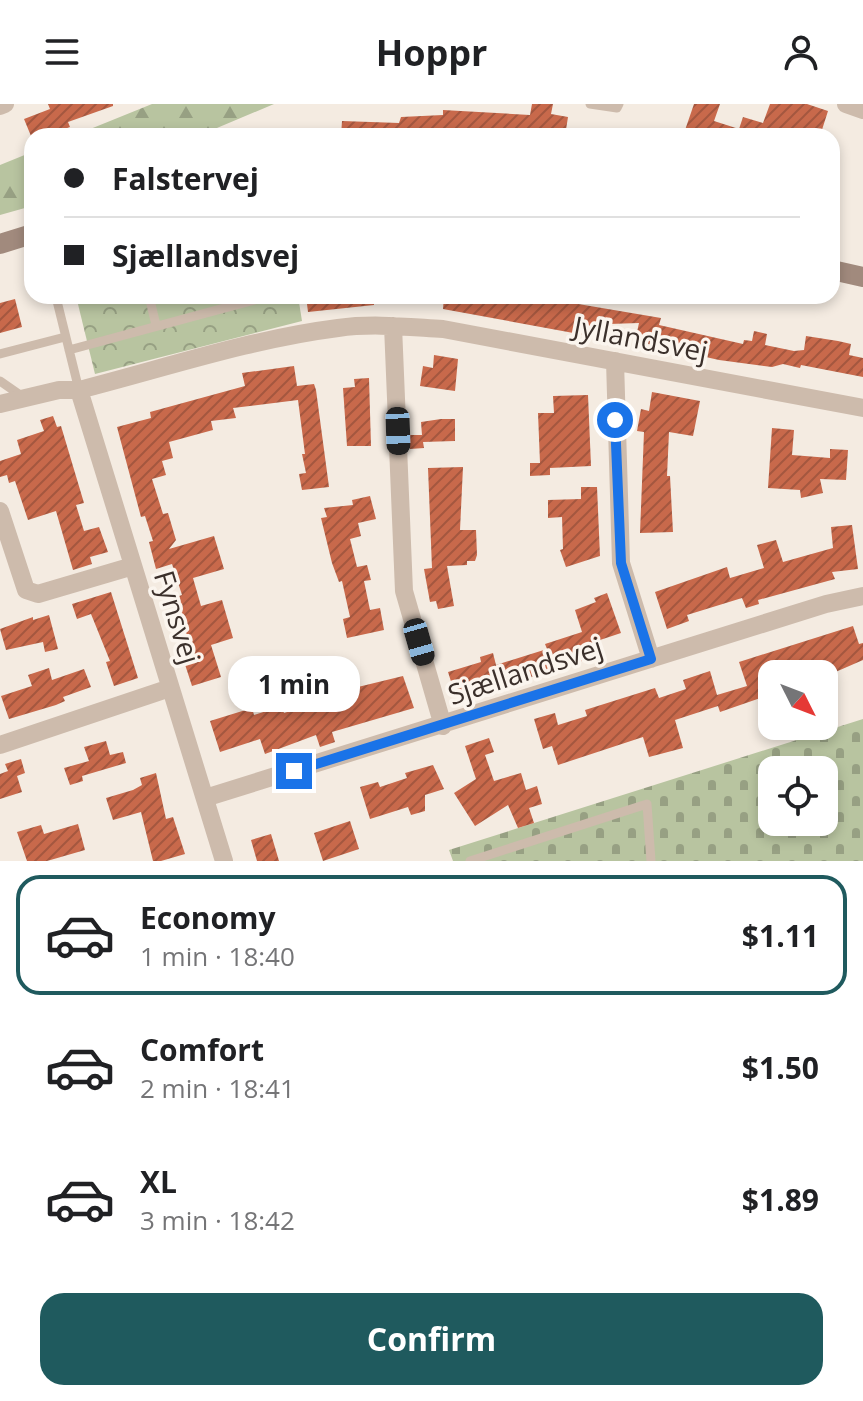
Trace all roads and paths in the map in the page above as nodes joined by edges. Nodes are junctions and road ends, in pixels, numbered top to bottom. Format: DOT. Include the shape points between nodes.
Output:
graph roads {
  1 [pos="590,104"];
  2 [pos="619,104"];
  3 [pos="846,104"];
  4 [pos="863,110"];
  5 [pos="24,236"];
  6 [pos="0,244"];
  7 [pos="840,269"];
  8 [pos="861,274"];
  9 [pos="58,304"];
  10 [pos="151,304"];
  11 [pos="238,304"];
  12 [pos="156,325"];
  13 [pos="393,326"];
  14 [pos="65,337"];
  15 [pos="69,350"];
  16 [pos="0,354"];
  17 [pos="615,361"];
  18 [pos="0,381"];
  19 [pos="79,390"];
  20 [pos="23,397"];
  21 [pos="0,404"];
  22 [pos="863,408"];
  23 [pos="0,511"];
  24 [pos="133,566"];
  25 [pos="863,596"];
  26 [pos="651,659"];
  27 [pos="170,688"];
  28 [pos="443,726"];
  29 [pos="0,745"];
  30 [pos="205,798"];
  31 [pos="224,861"];
  32 [pos="470,861"];
  33 [pos="651,861"];
  1 -- 2 [label="lane"];
  3 -- 4 [label="street"];
  5 -- 6 [label="street"];
  7 -- 8 [label="street"];
  9 -- 14 [label="lane"];
  10 -- 12 [label="lane"];
  11 -- 12 [label="lane"];
  12 -- 15 [label="lane"];
  13 -- 17 [label="street, Jyllandsvej" via="443,329"];
  13 -- 19 [label="street, Jyllandsvej" via="296,335"];
  13 -- 28 [label="street" via="404,591"];
  14 -- 15 [label="lane"];
  14 -- 16 [label="lane"];
  15 -- 19 [label="lane"];
  17 -- 22 [label="street, Jyllandsvej"];
  17 -- 26 [label="street" via="621,563"];
  18 -- 20 [label="lane"];
  19 -- 20 [label="street, Jyllandsvej"];
  19 -- 24 [label="street, Fynsvej"];
  20 -- 21 [label="street, Jyllandsvej"];
  23 -- 24 [label="street" via="26,590 38,594"];
  24 -- 27 [label="street, Fynsvej"];
  25 -- 26 [label="street, Sjællandsvej"];
  26 -- 28 [label="street, Sjællandsvej"];
  27 -- 29 [label="street"];
  27 -- 30 [label="street, Fynsvej"];
  28 -- 30 [label="street, Sjællandsvej"];
  30 -- 31 [label="street, Fynsvej"];
  32 -- 33 [label="lane" via="647,804"];
}
